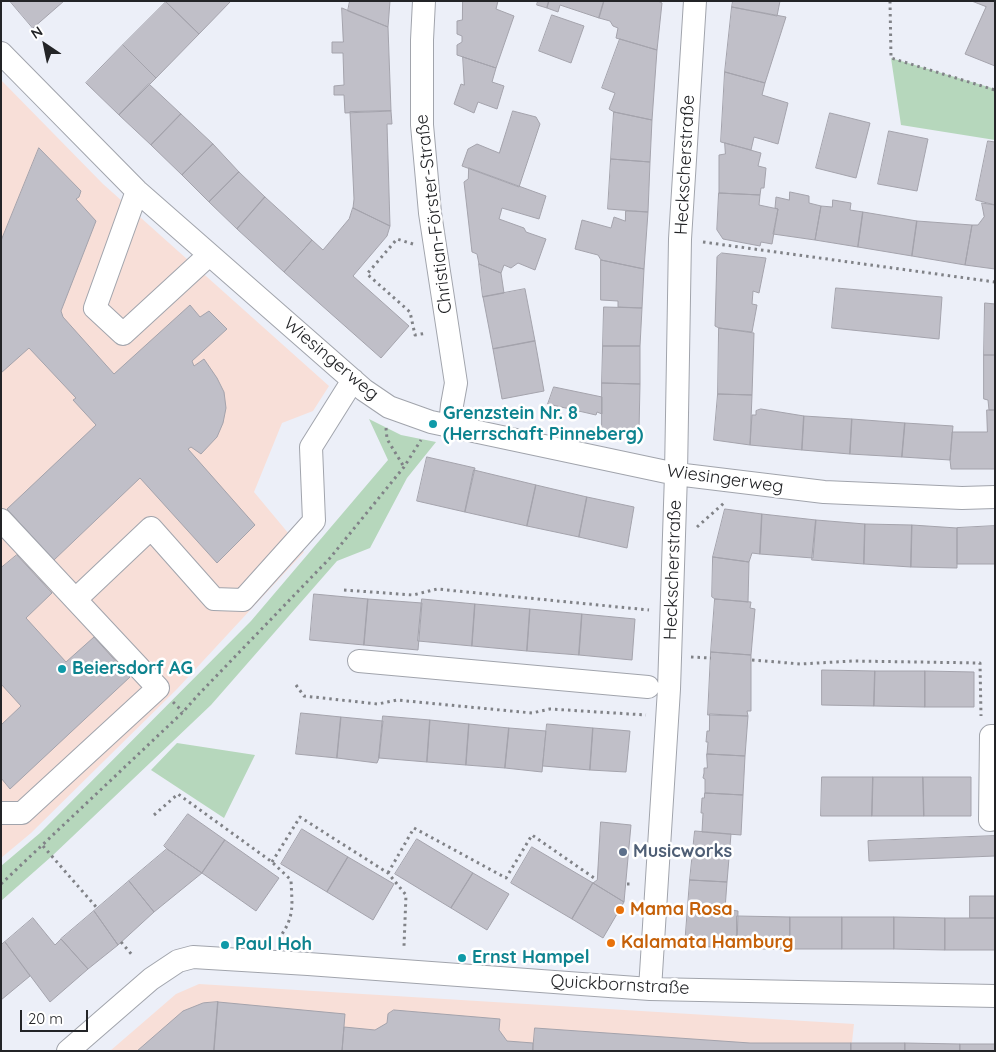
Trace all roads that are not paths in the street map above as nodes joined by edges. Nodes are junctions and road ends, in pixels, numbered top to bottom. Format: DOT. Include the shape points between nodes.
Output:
graph roads {
  1 [pos="424,1"];
  2 [pos="695,1"];
  3 [pos="1,52"];
  4 [pos="137,191"];
  5 [pos="209,255"];
  6 [pos="354,380"];
  7 [pos="450,426"];
  8 [pos="676,474"];
  9 [pos="995,497"];
  10 [pos="1,520"];
  11 [pos="76,599"];
  12 [pos="359,662"];
  13 [pos="648,687"];
  14 [pos="993,736"];
  15 [pos="1,813"];
  16 [pos="990,820"];
  17 [pos="650,989"];
  18 [pos="995,996"];
  19 [pos="68,1051"];
  1 -- 7 [label="street, Christian-Förster-Straße" via="422,125 430,213 456,383"];
  2 -- 8 [label="street, Heckscherstraße" via="680,239"];
  3 -- 4 [label="street, Wiesingerweg"];
  4 -- 5 [label="street, Wiesingerweg"];
  4 -- 5 [label="street" via="95,308 123,334"];
  5 -- 6 [label="street, Wiesingerweg"];
  6 -- 7 [label="street, Wiesingerweg" via="389,407"];
  6 -- 11 [label="street" via="311,447 314,521 243,600 214,600 151,528"];
  7 -- 8 [label="street, Wiesingerweg"];
  8 -- 9 [label="street, Wiesingerweg" via="824,492"];
  8 -- 17 [label="street, Heckscherstraße" via="669,689"];
  10 -- 11 [label="street"];
  11 -- 15 [label="street" via="158,688 22,813"];
  12 -- 13 [label="street"];
  14 -- 16 [label="street"];
  17 -- 18 [label="street, Quickbornstraße"];
  17 -- 19 [label="street, Quickbornstraße" via="193,957 178,961 151,979"];
}
